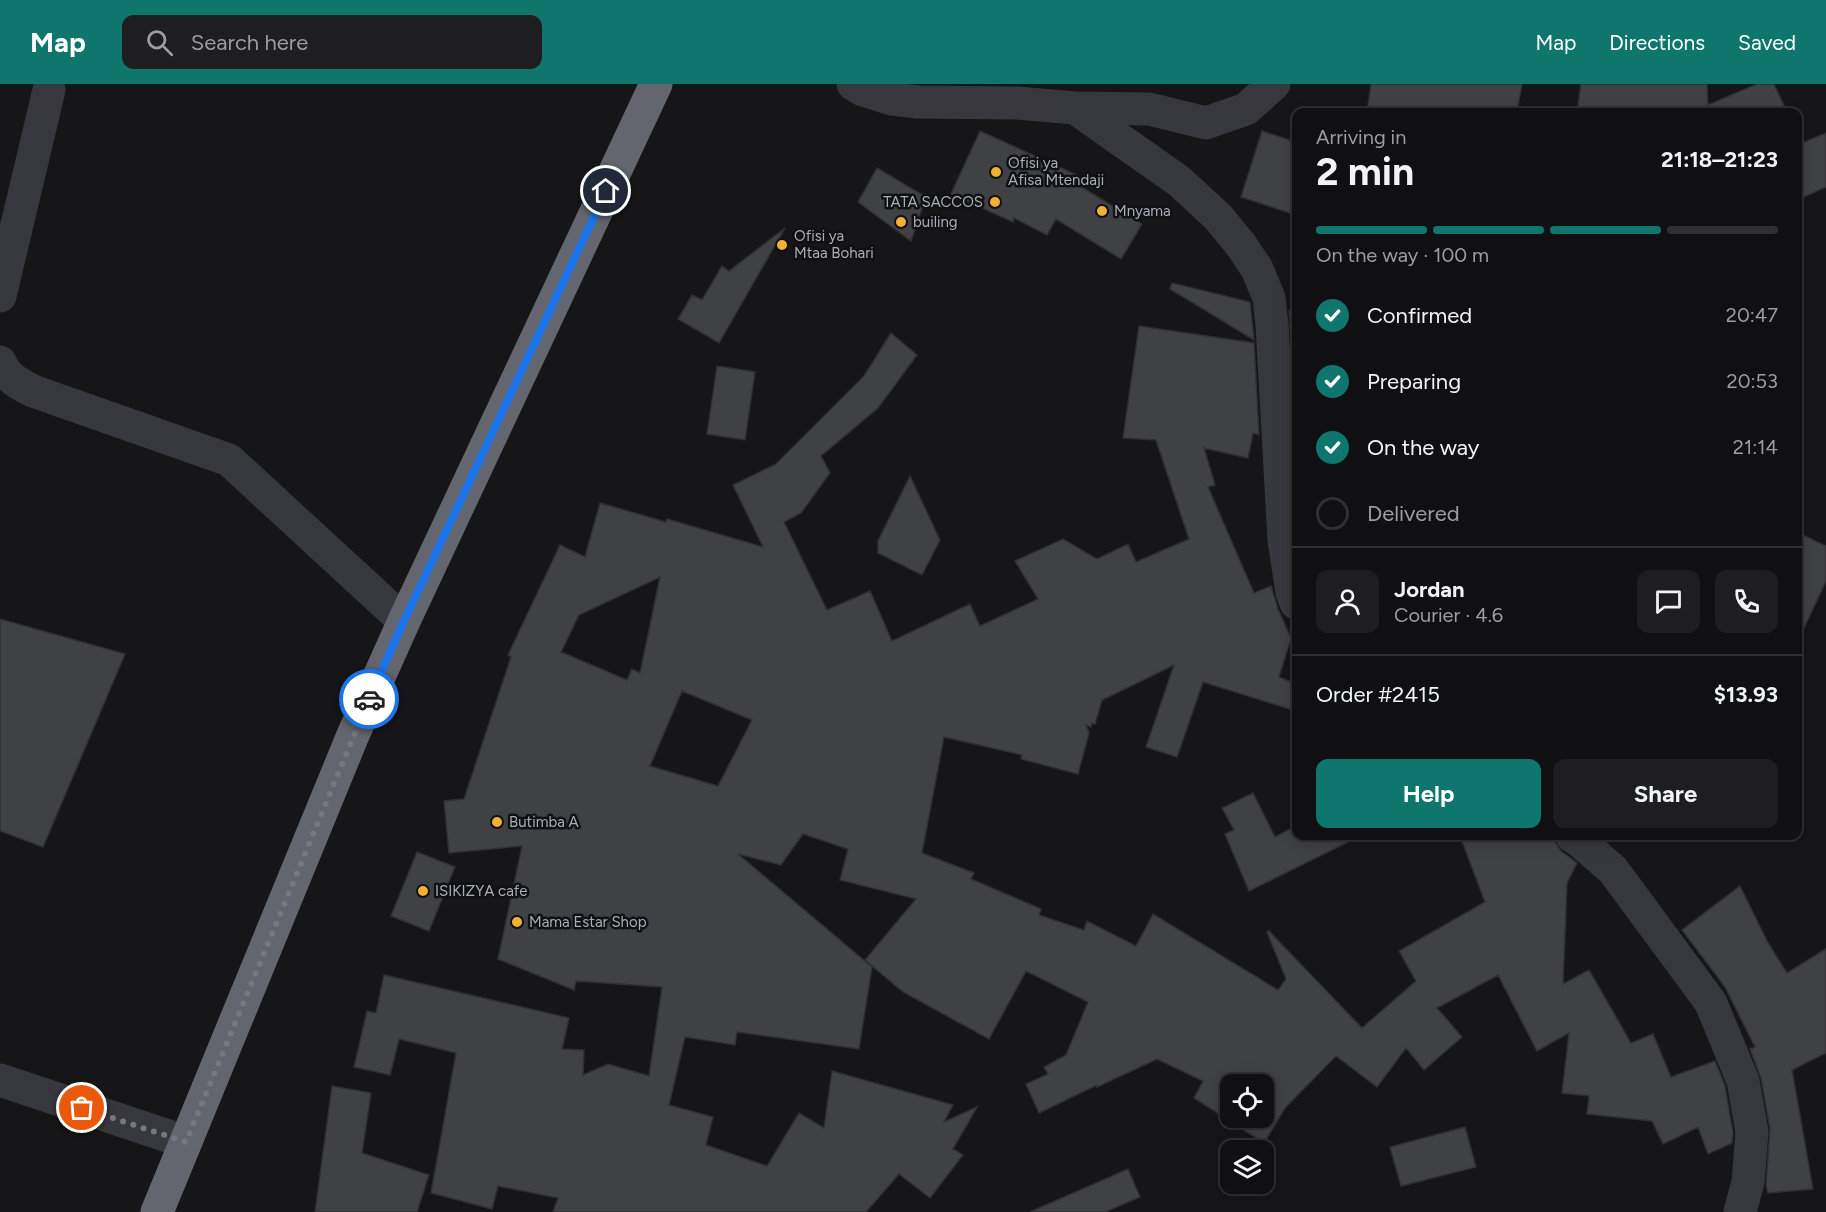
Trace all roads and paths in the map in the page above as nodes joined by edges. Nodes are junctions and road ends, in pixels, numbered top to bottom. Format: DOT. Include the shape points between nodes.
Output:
graph roads {
  1 [pos="656,84"];
  2 [pos="853,84"];
  3 [pos="1274,84"];
  4 [pos="49,90"];
  5 [pos="1075,108"];
  6 [pos="0,296"];
  7 [pos="0,362"];
  8 [pos="1292,592"];
  9 [pos="404,621"];
  10 [pos="1578,840"];
  11 [pos="0,1080"];
  12 [pos="186,1142"];
  13 [pos="157,1212"];
  14 [pos="1740,1212"];
  1 -- 9 [label="highway"];
  2 -- 5 [label="street" via="892,99 918,102"];
  3 -- 5 [label="street" via="1246,109 1206,123 1149,109"];
  4 -- 6 [label="street"];
  5 -- 8 [label="street" via="1179,181 1218,217 1257,269 1269,298 1284,540"];
  7 -- 9 [label="street" via="15,382 33,392 229,460"];
  9 -- 12 [label="highway" via="353,735"];
  10 -- 14 [label="street" via="1613,870 1711,1003 1743,1081 1752,1132 1748,1182"];
  11 -- 12 [label="street"];
  12 -- 13 [label="highway"];
}
